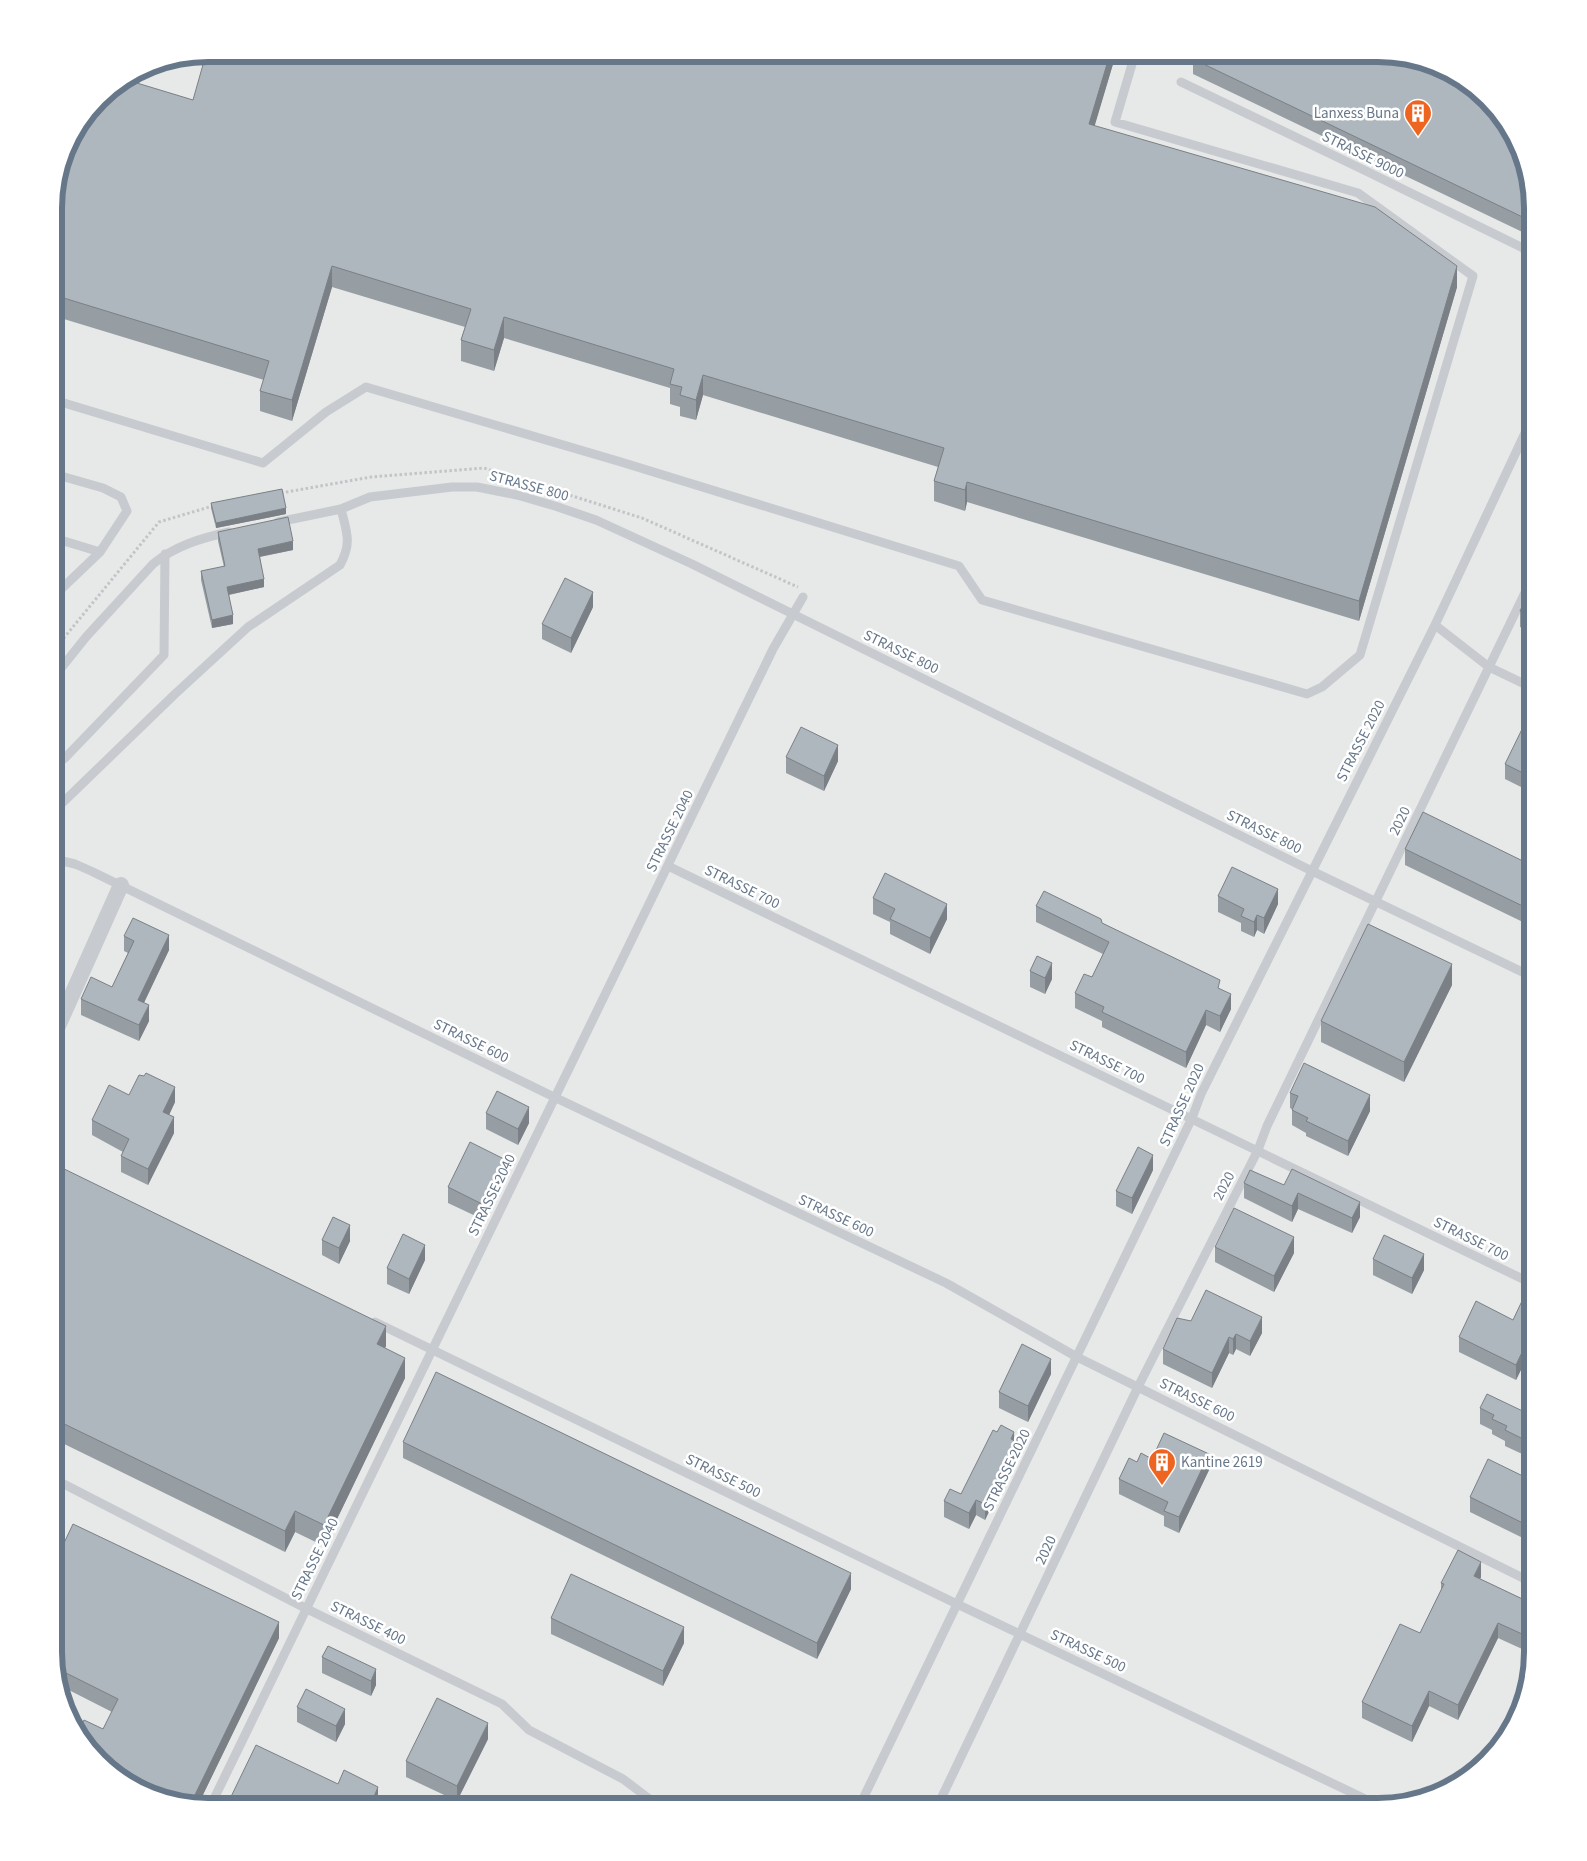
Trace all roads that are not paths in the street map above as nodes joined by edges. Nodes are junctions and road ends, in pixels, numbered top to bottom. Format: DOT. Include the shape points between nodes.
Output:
graph roads {
  1 [pos="1132,63"];
  2 [pos="1180,82"];
  3 [pos="1524,249"];
  4 [pos="63,403"];
  5 [pos="1524,435"];
  6 [pos="63,477"];
  7 [pos="341,509"];
  8 [pos="265,524"];
  9 [pos="236,530"];
  10 [pos="63,541"];
  11 [pos="100,552"];
  12 [pos="165,554"];
  13 [pos="63,588"];
  14 [pos="1524,595"];
  15 [pos="803,597"];
  16 [pos="794,614"];
  17 [pos="1435,625"];
  18 [pos="63,665"];
  19 [pos="1489,667"];
  20 [pos="1524,684"];
  21 [pos="63,759"];
  22 [pos="63,803"];
  23 [pos="63,861"];
  24 [pos="668,866"];
  25 [pos="1312,871"];
  26 [pos="121,885"];
  27 [pos="1376,902"];
  28 [pos="1524,973"];
  29 [pos="62,1016"];
  30 [pos="554,1097"];
  31 [pos="1192,1118"];
  32 [pos="1258,1150"];
  33 [pos="1524,1280"];
  34 [pos="362,1316"];
  35 [pos="432,1350"];
  36 [pos="1077,1357"];
  37 [pos="1138,1387"];
  38 [pos="62,1483"];
  39 [pos="1524,1579"];
  40 [pos="957,1604"];
  41 [pos="307,1609"];
  42 [pos="1020,1634"];
  43 [pos="214,1798"];
  44 [pos="648,1798"];
  45 [pos="863,1798"];
  46 [pos="941,1798"];
  47 [pos="1363,1798"];
  1 -- 4 [label="lane" via="1115,122 1358,193 1473,276 1360,655 1322,687 1308,694 982,600 959,566 366,387 326,412 263,463"];
  2 -- 3 [label="lane, STRASSE 9000"];
  5 -- 17 [label="lane, STRASSE 2020"];
  6 -- 11 [label="lane" via="103,488 121,497 127,511"];
  7 -- 8 [label="lane, STRASSE 800"];
  7 -- 16 [label="lane, STRASSE 800" via="370,497 452,487 477,487 517,495 596,520"];
  7 -- 22 [label="lane" via="348,537 347,552 340,566 248,627"];
  9 -- 12 [label="lane"];
  10 -- 11 [label="lane"];
  11 -- 13 [label="lane"];
  12 -- 18 [label="lane" via="134,584"];
  12 -- 21 [label="lane" via="164,655"];
  14 -- 19 [label="lane, 2020"];
  15 -- 16 [label="lane, STRASSE 2040"];
  16 -- 24 [label="lane, STRASSE 2040" via="778,638"];
  16 -- 25 [label="lane, STRASSE 800"];
  17 -- 19 [label="lane"];
  17 -- 25 [label="lane, STRASSE 2020"];
  19 -- 20 [label="lane"];
  19 -- 27 [label="lane, 2020"];
  23 -- 26 [label="lane, STRASSE 600"];
  24 -- 30 [label="lane, STRASSE 2040"];
  24 -- 31 [label="lane, STRASSE 700"];
  25 -- 27 [label="lane, STRASSE 800"];
  25 -- 31 [label="lane, STRASSE 2020"];
  26 -- 29 [label="street"];
  26 -- 30 [label="lane, STRASSE 600"];
  27 -- 28 [label="lane, STRASSE 800"];
  27 -- 32 [label="lane, 2020"];
  30 -- 35 [label="lane, STRASSE 2040"];
  30 -- 36 [label="lane, STRASSE 600" via="946,1283"];
  31 -- 32 [label="lane, STRASSE 700"];
  31 -- 36 [label="lane, STRASSE 2020"];
  32 -- 33 [label="lane, STRASSE 700"];
  32 -- 37 [label="lane, 2020"];
  34 -- 35 [label="lane, STRASSE 500"];
  35 -- 40 [label="lane, STRASSE 500"];
  35 -- 41 [label="lane, STRASSE 2040"];
  36 -- 37 [label="lane, STRASSE 600"];
  36 -- 40 [label="lane, STRASSE 2020"];
  37 -- 39 [label="lane, STRASSE 600"];
  37 -- 42 [label="lane, 2020"];
  38 -- 41 [label="lane, STRASSE 400"];
  40 -- 42 [label="lane, STRASSE 500"];
  40 -- 45 [label="lane, STRASSE 2020"];
  41 -- 43 [label="lane, STRASSE 2040"];
  41 -- 44 [label="lane, STRASSE 400" via="502,1704 529,1730 623,1779"];
  42 -- 46 [label="lane, 2020"];
  42 -- 47 [label="lane, STRASSE 500"];
}
